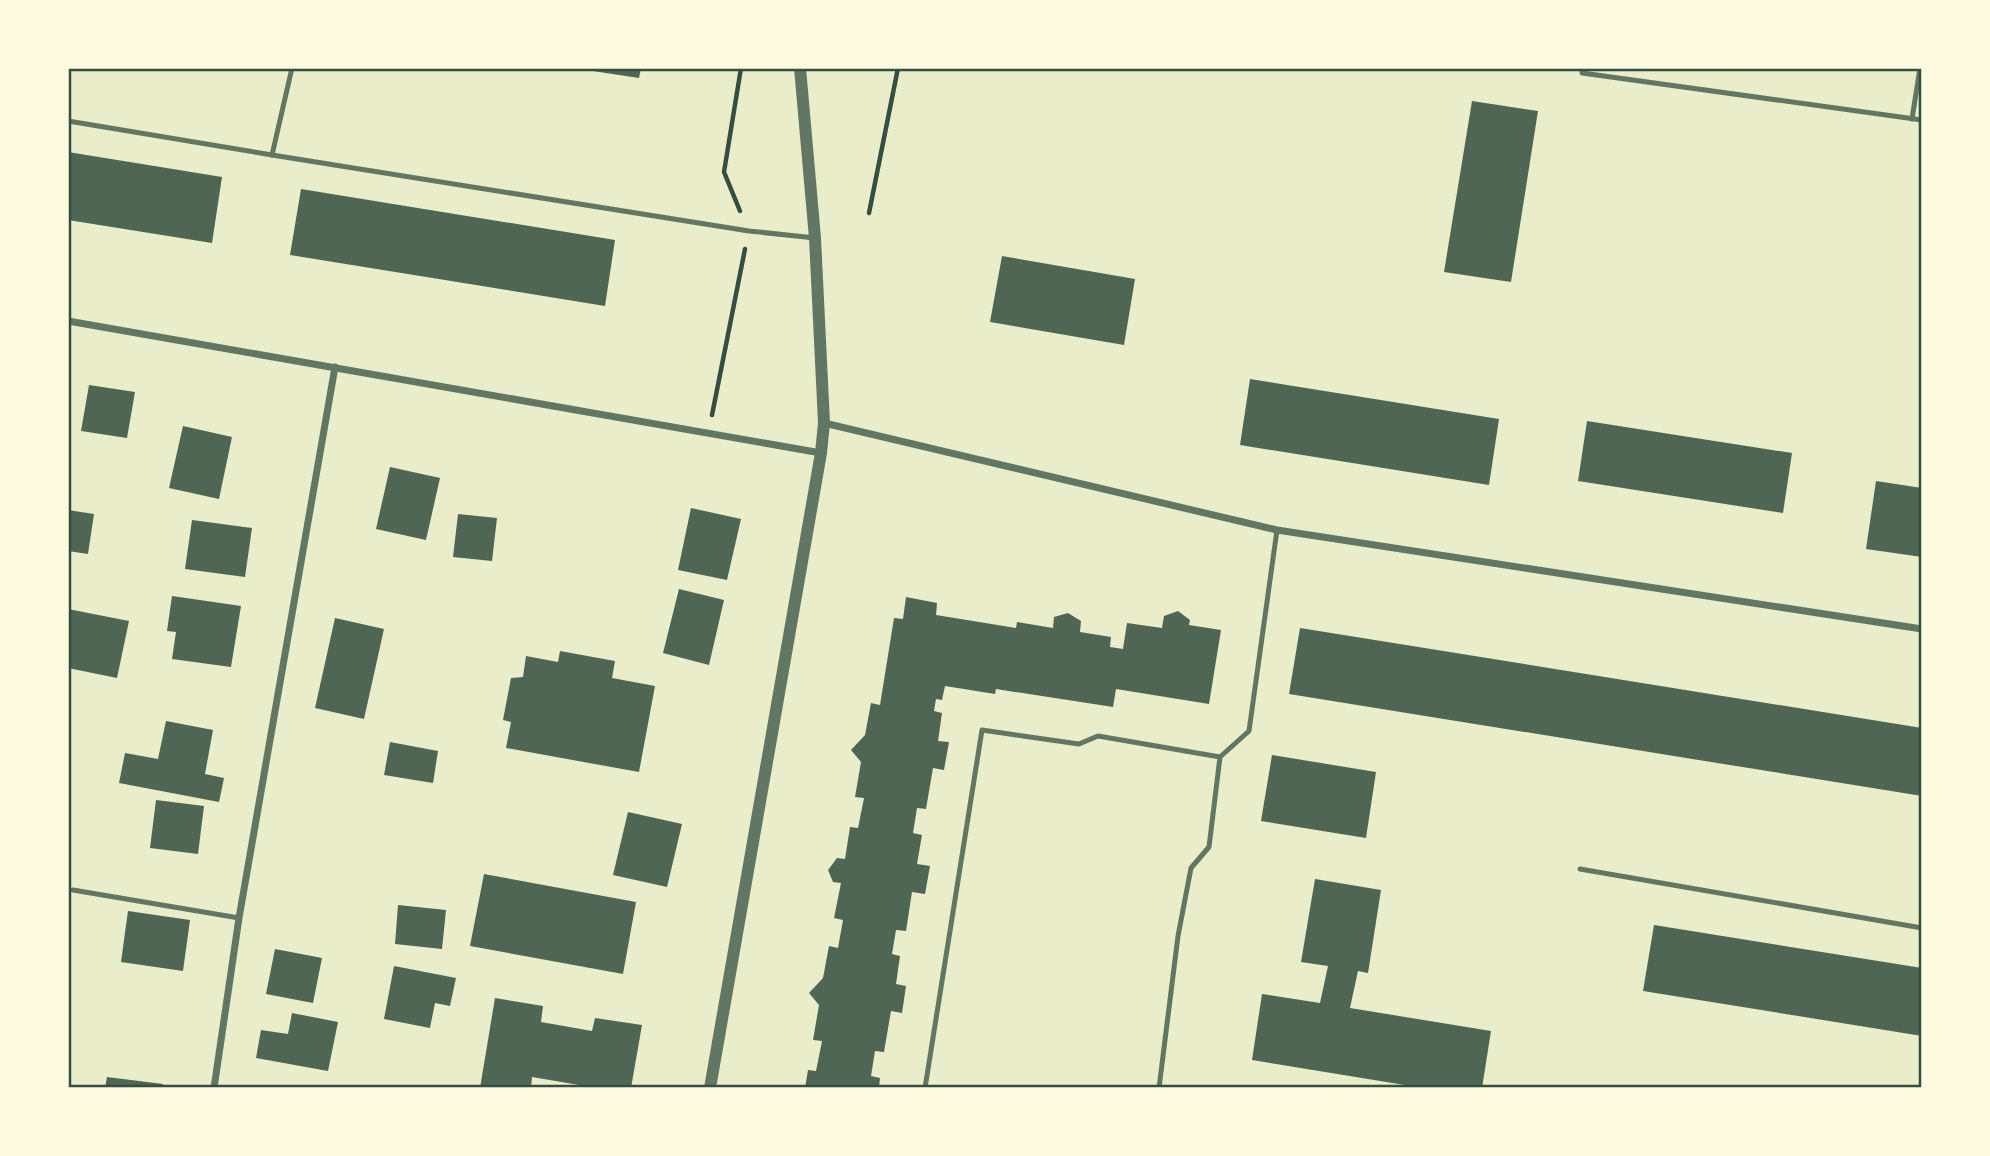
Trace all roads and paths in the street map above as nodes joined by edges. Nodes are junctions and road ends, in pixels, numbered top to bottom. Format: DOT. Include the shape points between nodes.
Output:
graph roads {
  1 [pos="292,68"];
  2 [pos="741,68"];
  3 [pos="800,68"];
  4 [pos="898,68"];
  5 [pos="1582,68"];
  6 [pos="1920,68"];
  7 [pos="1912,119"];
  8 [pos="1922,120"];
  9 [pos="68,121"];
  10 [pos="272,155"];
  11 [pos="869,213"];
  12 [pos="749,230"];
  13 [pos="815,238"];
  14 [pos="68,321"];
  15 [pos="335,367"];
  16 [pos="824,423"];
  17 [pos="708,433"];
  18 [pos="821,453"];
  19 [pos="1278,530"];
  20 [pos="1922,629"];
  21 [pos="1220,757"];
  22 [pos="1580,869"];
  23 [pos="72,890"];
  24 [pos="239,918"];
  25 [pos="1922,928"];
  26 [pos="214,1088"];
  27 [pos="710,1088"];
  28 [pos="925,1088"];
  29 [pos="1159,1088"];
  1 -- 10 [label="lane"];
  2 -- 12 [label="path" via="724,172"];
  3 -- 13 [label="street"];
  4 -- 11 [label="path"];
  5 -- 7 [label="lane" via="1582,73"];
  6 -- 7 [label="lane"];
  7 -- 8 [label="lane"];
  9 -- 10 [label="lane"];
  10 -- 12 [label="lane"];
  12 -- 13 [label="lane"];
  12 -- 17 [label="path"];
  13 -- 16 [label="street"];
  14 -- 15 [label="street"];
  15 -- 17 [label="street"];
  15 -- 24 [label="street"];
  16 -- 18 [label="street"];
  16 -- 19 [label="street"];
  17 -- 18 [label="street"];
  18 -- 27 [label="street"];
  19 -- 20 [label="street"];
  19 -- 21 [label="lane" via="1249,732"];
  21 -- 28 [label="lane" via="1098,736 1079,744 982,730"];
  21 -- 29 [label="lane" via="1209,847 1191,868 1180,922"];
  22 -- 25 [label="lane"];
  23 -- 24 [label="lane"];
  24 -- 26 [label="street"];
}
